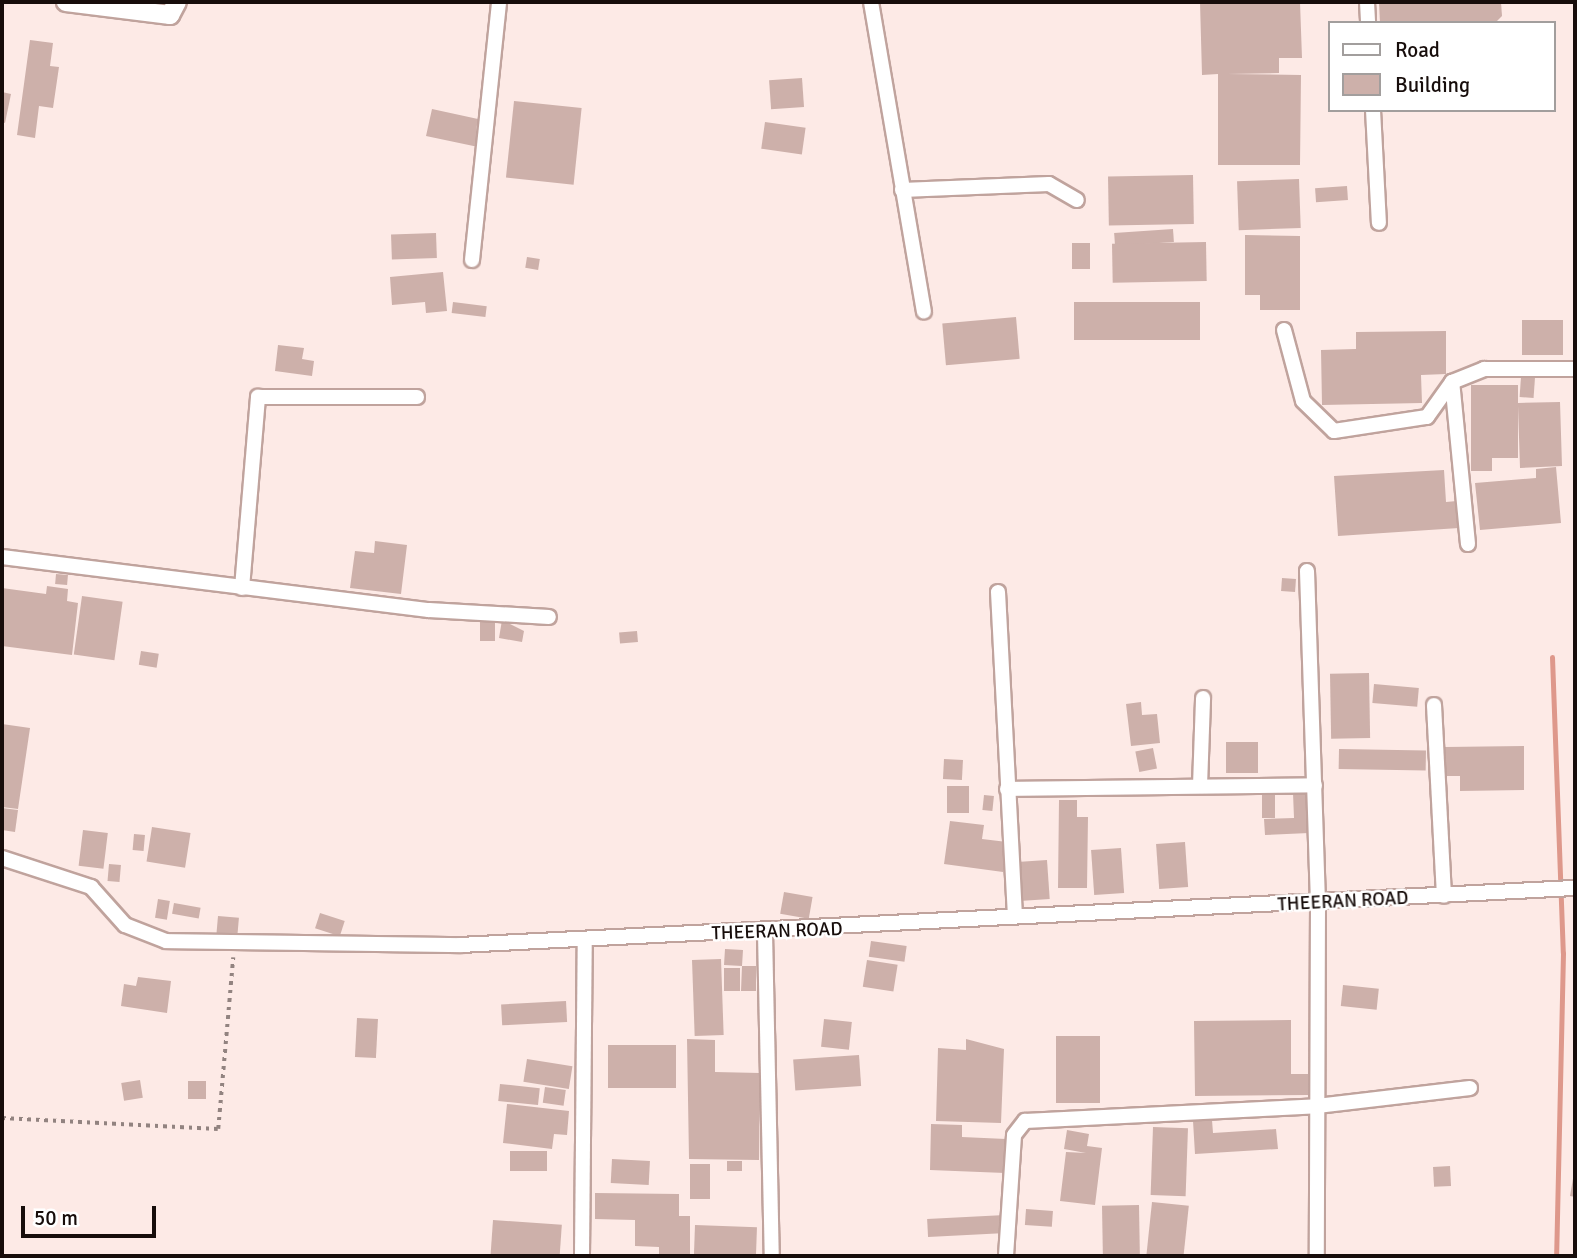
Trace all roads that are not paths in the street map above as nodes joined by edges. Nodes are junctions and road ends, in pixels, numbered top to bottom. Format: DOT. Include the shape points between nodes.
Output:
graph roads {
  1 [pos="66,2"];
  2 [pos="177,2"];
  3 [pos="499,2"];
  4 [pos="871,2"];
  5 [pos="1367,2"];
  6 [pos="1368,21"];
  7 [pos="1373,112"];
  8 [pos="902,190"];
  9 [pos="1077,200"];
  10 [pos="1379,223"];
  11 [pos="472,260"];
  12 [pos="924,312"];
  13 [pos="1284,330"];
  14 [pos="1575,369"];
  15 [pos="1452,382"];
  16 [pos="417,397"];
  17 [pos="1468,544"];
  18 [pos="2,557"];
  19 [pos="1307,572"];
  20 [pos="242,588"];
  21 [pos="998,592"];
  22 [pos="549,618"];
  23 [pos="1203,698"];
  24 [pos="1434,705"];
  25 [pos="1315,785"];
  26 [pos="1199,786"];
  27 [pos="1007,789"];
  28 [pos="2,858"];
  29 [pos="1575,887"];
  30 [pos="1444,896"];
  31 [pos="1318,905"];
  32 [pos="1015,912"];
  33 [pos="765,933"];
  34 [pos="585,940"];
  35 [pos="1470,1088"];
  36 [pos="1317,1105"];
  37 [pos="582,1256"];
  38 [pos="772,1256"];
  39 [pos="1006,1256"];
  40 [pos="1317,1256"];
  1 -- 2 [label="street" via="170,15"];
  3 -- 11 [label="street"];
  4 -- 8 [label="street"];
  5 -- 6 [label="street"];
  7 -- 10 [label="street"];
  8 -- 9 [label="street" via="1049,184"];
  8 -- 12 [label="street"];
  13 -- 15 [label="street" via="1303,401 1334,431 1427,417"];
  14 -- 15 [label="street" via="1484,369"];
  15 -- 17 [label="street"];
  16 -- 20 [label="street" via="258,397"];
  18 -- 20 [label="street"];
  19 -- 25 [label="street"];
  20 -- 22 [label="street"];
  21 -- 27 [label="street"];
  23 -- 26 [label="street"];
  24 -- 30 [label="street"];
  25 -- 26 [label="street"];
  25 -- 31 [label="street"];
  26 -- 27 [label="street"];
  27 -- 32 [label="street"];
  28 -- 34 [label="street, THEERAN ROAD" via="91,887 125,925 166,941"];
  29 -- 30 [label="street, THEERAN ROAD"];
  30 -- 31 [label="street, THEERAN ROAD"];
  31 -- 32 [label="street, THEERAN ROAD"];
  31 -- 36 [label="street"];
  32 -- 33 [label="street, THEERAN ROAD" via="906,927"];
  33 -- 34 [label="street, THEERAN ROAD"];
  33 -- 38 [label="street"];
  34 -- 37 [label="street"];
  35 -- 36 [label="street"];
  36 -- 39 [label="street" via="1025,1121 1014,1135"];
  36 -- 40 [label="street"];
}
